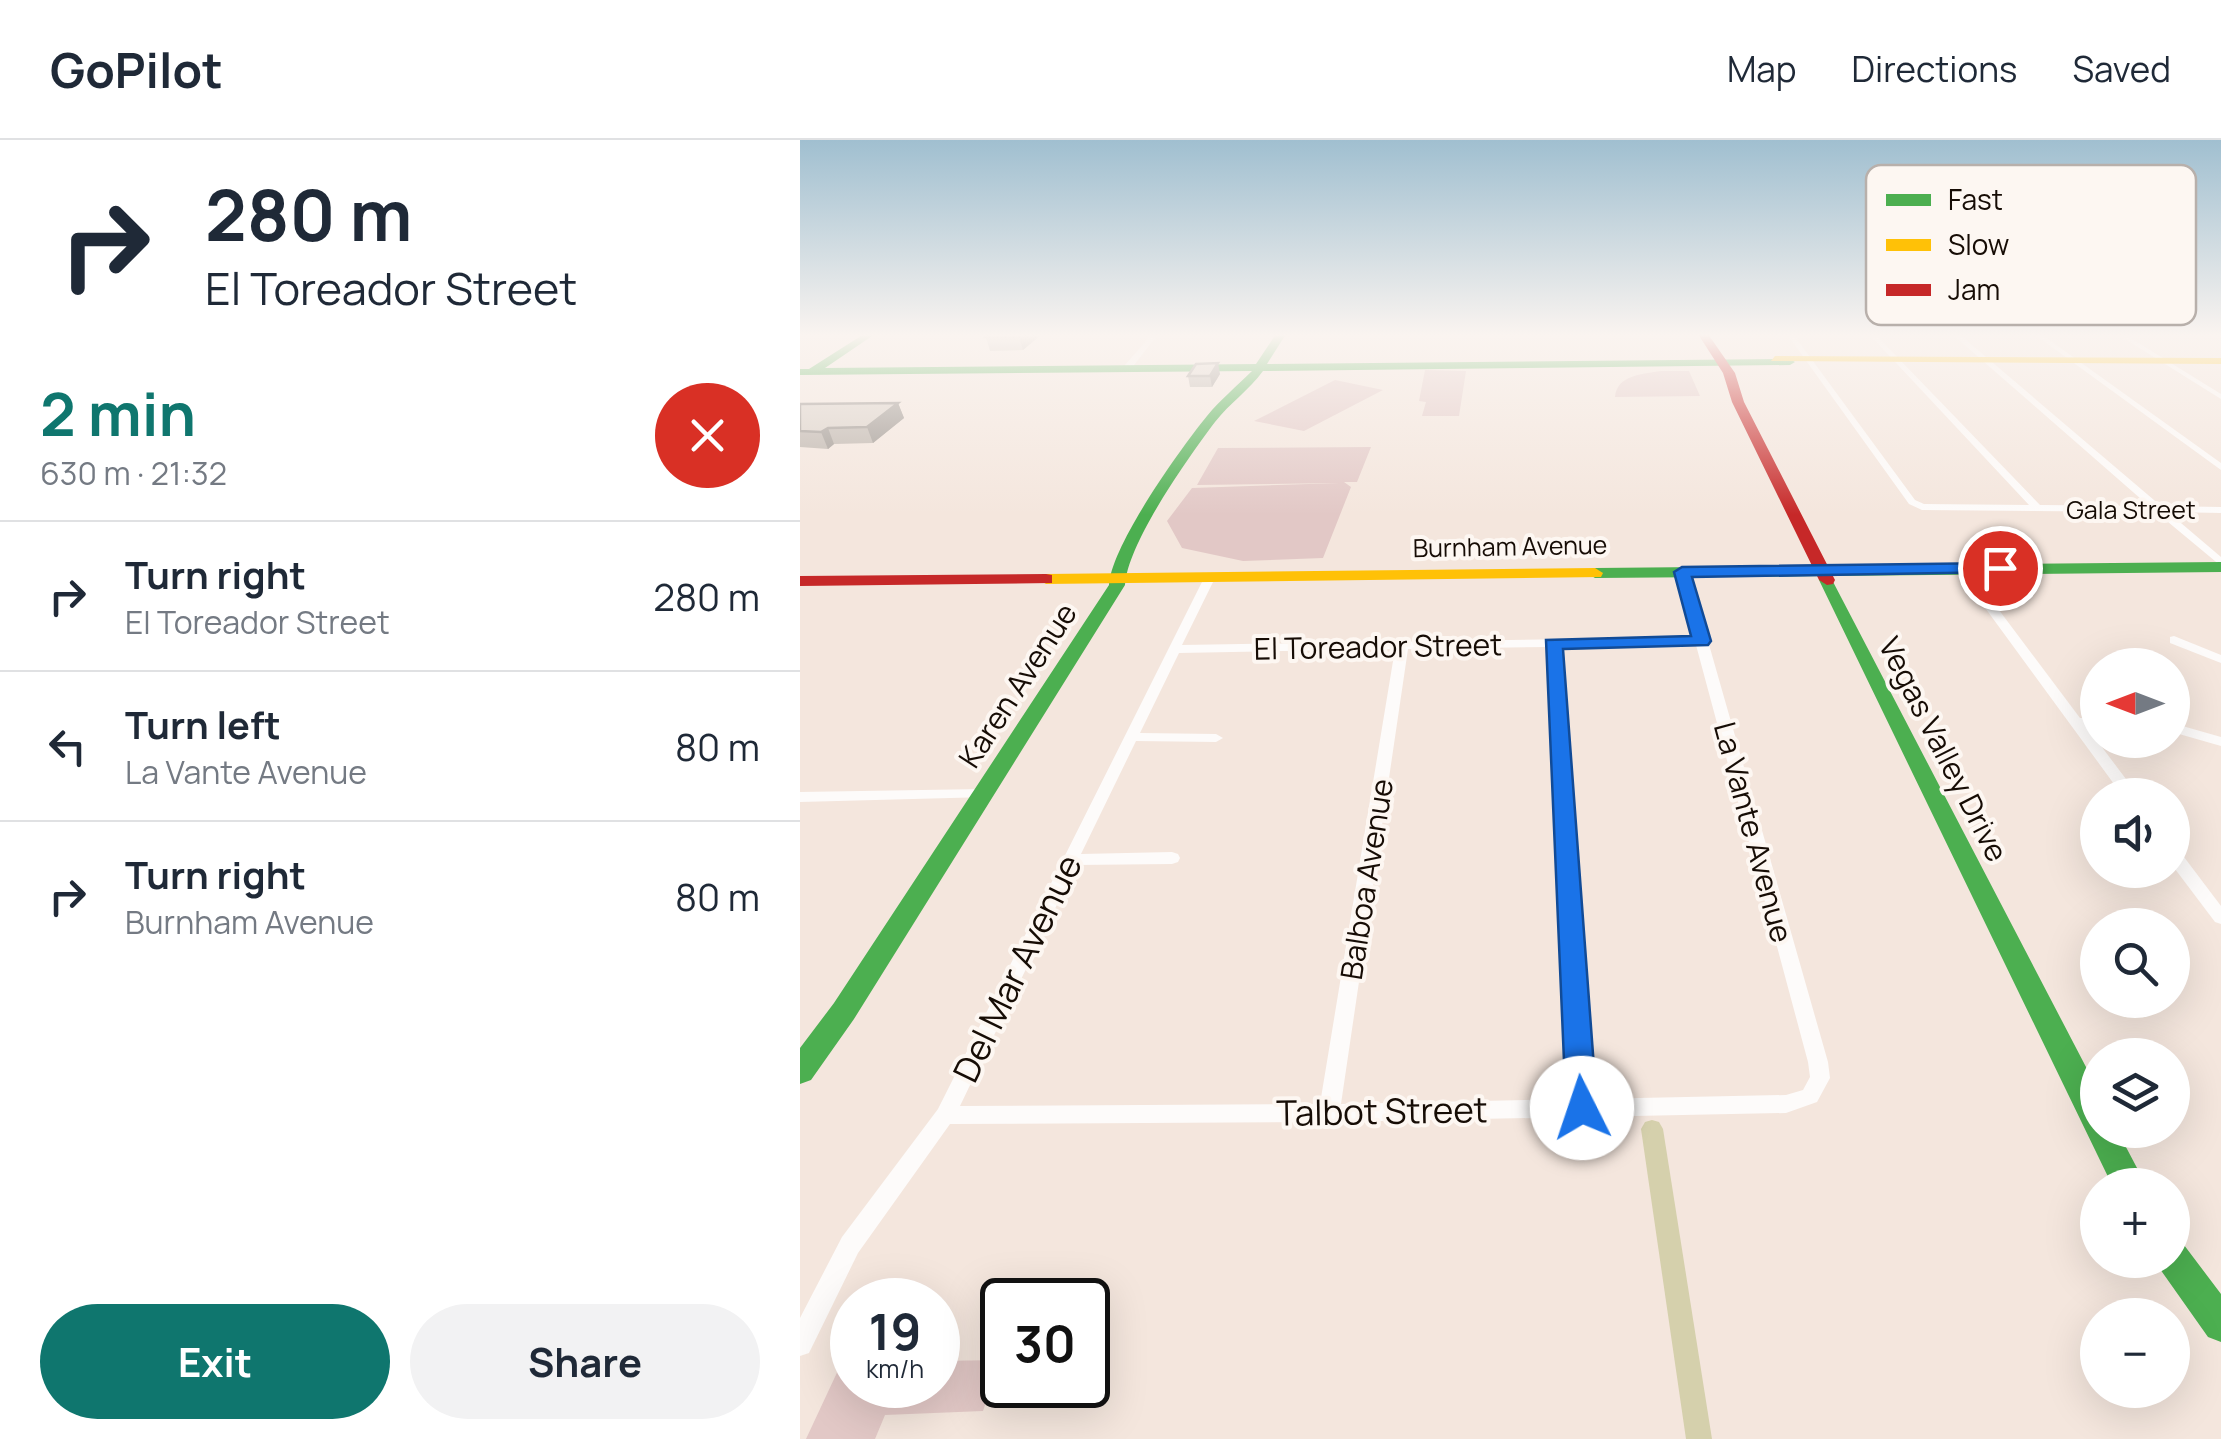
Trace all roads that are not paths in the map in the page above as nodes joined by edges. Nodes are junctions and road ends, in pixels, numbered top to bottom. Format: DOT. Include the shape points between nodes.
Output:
graph roads {
  1 [pos="1234,395"];
  2 [pos="1734,395"];
  3 [pos="1827,395"];
  4 [pos="1930,395"];
  5 [pos="2025,395"];
  6 [pos="2121,395"];
  7 [pos="2221,467"];
  8 [pos="2038,509"];
  9 [pos="2159,510"];
  10 [pos="2221,510"];
  11 [pos="2221,564"];
  12 [pos="1962,568"];
  13 [pos="1821,570"];
  14 [pos="1682,572"];
  15 [pos="1117,577"];
  16 [pos="1209,578"];
  17 [pos="800,581"];
  18 [pos="2174,640"];
  19 [pos="1702,641"];
  20 [pos="1553,644"];
  21 [pos="1402,645"];
  22 [pos="1174,649"];
  23 [pos="2221,659"];
  24 [pos="2076,722"];
  25 [pos="2080,722"];
  26 [pos="2190,733"];
  27 [pos="1132,736"];
  28 [pos="1216,738"];
  29 [pos="2221,742"];
  30 [pos="2117,778"];
  31 [pos="983,794"];
  32 [pos="800,797"];
  33 [pos="1172,858"];
  34 [pos="1071,860"];
  35 [pos="2190,875"];
  36 [pos="2219,912"];
  37 [pos="800,1071"];
  38 [pos="2080,1086"];
  39 [pos="1816,1092"];
  40 [pos="1582,1108"];
  41 [pos="1329,1113"];
  42 [pos="945,1115"];
  43 [pos="2187,1278"];
  44 [pos="2221,1324"];
  45 [pos="800,1344"];
  1 -- 15 [label="street, Karen Avenue" via="1130,541"];
  2 -- 13 [label="street, Vegas Valley Drive"];
  3 -- 8 [label="street, Gala Street" via="1912,502"];
  4 -- 8 [label="street"];
  5 -- 9 [label="street"];
  6 -- 7 [label="street"];
  8 -- 9 [label="street, Gala Street"];
  9 -- 10 [label="street, Gala Street"];
  9 -- 11 [label="street"];
  11 -- 12 [label="street, Burnham Avenue"];
  12 -- 13 [label="street, Burnham Avenue"];
  12 -- 24 [label="street"];
  13 -- 14 [label="street, Burnham Avenue"];
  13 -- 38 [label="street, Vegas Valley Drive"];
  14 -- 16 [label="street, Burnham Avenue"];
  14 -- 19 [label="street, La Vante Avenue"];
  15 -- 16 [label="street, Burnham Avenue"];
  15 -- 17 [label="street, Burnham Avenue"];
  15 -- 31 [label="street, Karen Avenue"];
  16 -- 22 [label="street, Del Mar Avenue"];
  18 -- 23 [label="street"];
  19 -- 20 [label="street, El Toreador Street"];
  19 -- 39 [label="street, La Vante Avenue" via="1818,1062"];
  20 -- 21 [label="street, El Toreador Street"];
  20 -- 40 [label="street"];
  21 -- 22 [label="street, El Toreador Street"];
  21 -- 41 [label="street, Balboa Avenue"];
  22 -- 27 [label="street, Del Mar Avenue"];
  24 -- 25 [label="street"];
  24 -- 30 [label="street"];
  26 -- 29 [label="street"];
  27 -- 28 [label="street"];
  27 -- 34 [label="street, Del Mar Avenue"];
  31 -- 32 [label="street"];
  31 -- 37 [label="street, Karen Avenue"];
  33 -- 34 [label="street"];
  34 -- 42 [label="street, Del Mar Avenue"];
  35 -- 36 [label="street"];
  39 -- 40 [label="street, Talbot Street" via="1786,1104"];
  40 -- 41 [label="street, Talbot Street"];
  41 -- 42 [label="street, Talbot Street"];
  42 -- 45 [label="street, Del Mar Avenue" via="850,1245"];
  43 -- 44 [label="street"];
}
